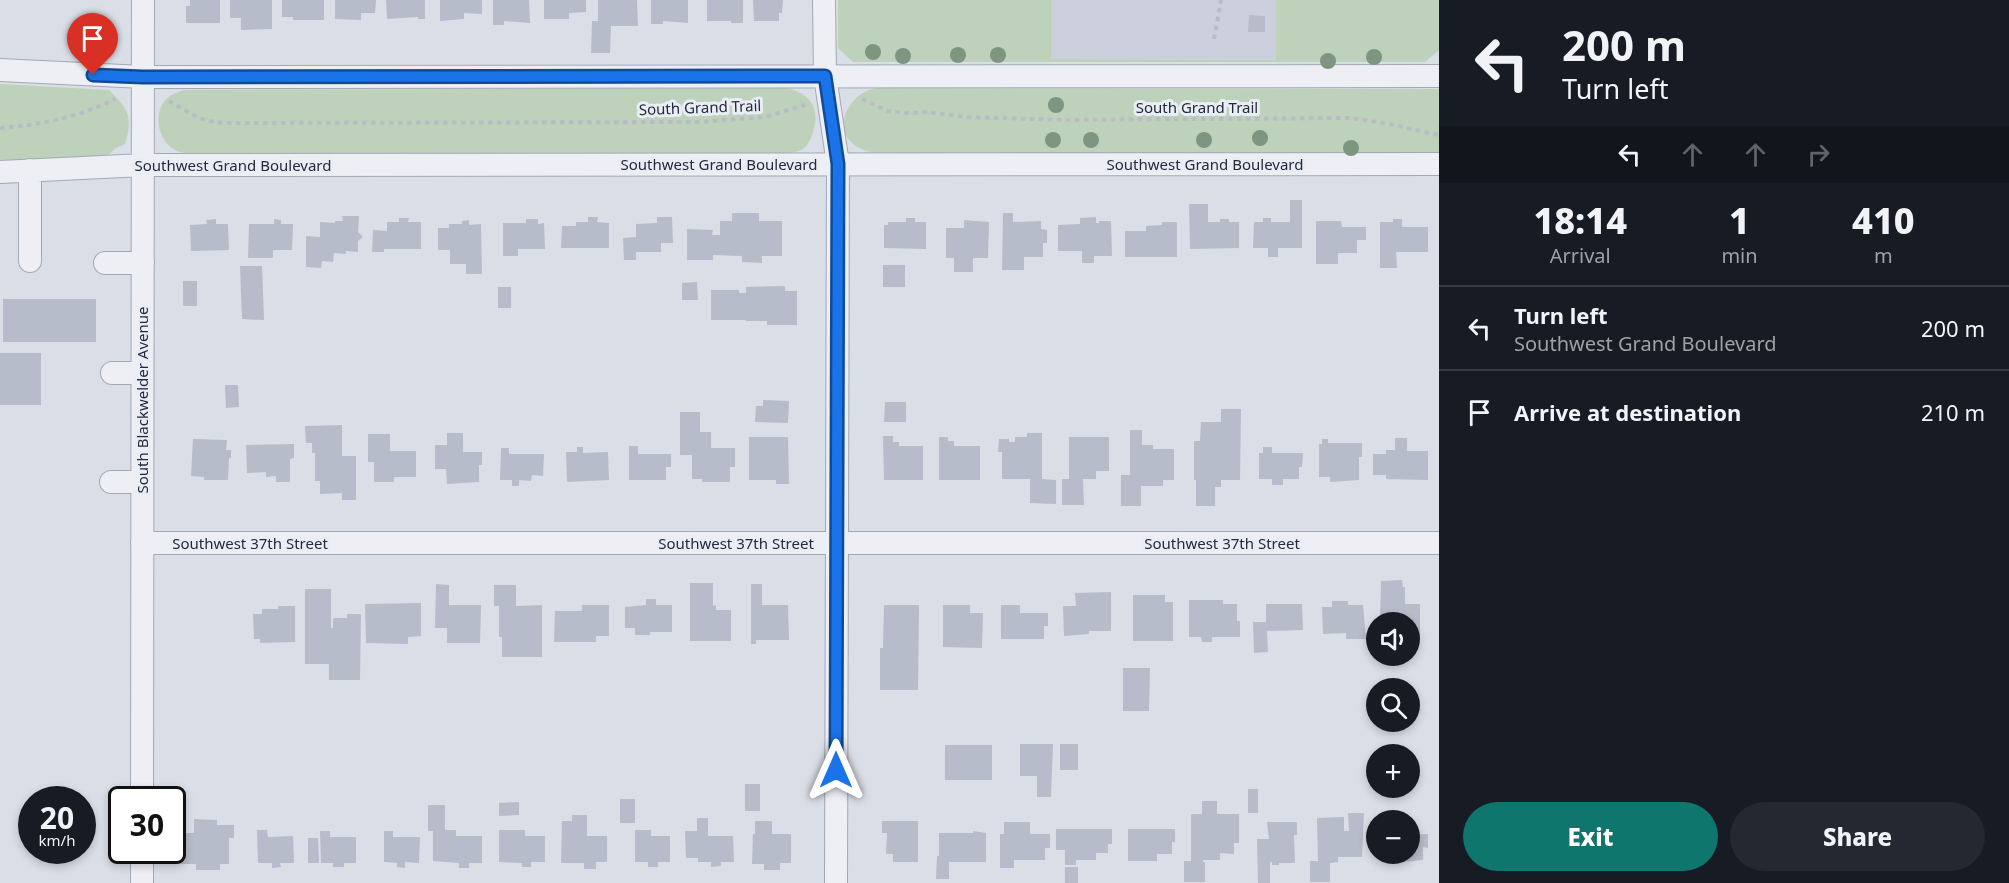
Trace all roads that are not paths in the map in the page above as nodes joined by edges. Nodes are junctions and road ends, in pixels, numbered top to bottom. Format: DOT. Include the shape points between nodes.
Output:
graph roads {
  1 [pos="143,0"];
  2 [pos="824,0"];
  3 [pos="0,70"];
  4 [pos="1439,76"];
  5 [pos="143,87"];
  6 [pos="826,87"];
  7 [pos="838,164"];
  8 [pos="1439,164"];
  9 [pos="143,165"];
  10 [pos="30,170"];
  11 [pos="0,172"];
  12 [pos="30,261"];
  13 [pos="105,263"];
  14 [pos="143,263"];
  15 [pos="112,374"];
  16 [pos="142,374"];
  17 [pos="111,482"];
  18 [pos="142,482"];
  19 [pos="142,543"];
  20 [pos="836,543"];
  21 [pos="1439,543"];
  22 [pos="142,786"];
  23 [pos="142,864"];
  24 [pos="142,883"];
  25 [pos="836,883"];
  1 -- 5 [label="street, South Blackwelder Avenue"];
  2 -- 6 [label="street"];
  3 -- 5 [label="street"];
  4 -- 6 [label="street"];
  5 -- 6 [label="street"];
  5 -- 9 [label="street, South Blackwelder Avenue"];
  6 -- 7 [label="street"];
  7 -- 8 [label="street, Southwest Grand Boulevard"];
  7 -- 9 [label="street, Southwest Grand Boulevard"];
  7 -- 20 [label="street"];
  9 -- 10 [label="street, Southwest Grand Boulevard"];
  9 -- 14 [label="street, South Blackwelder Avenue"];
  10 -- 11 [label="street, Southwest Grand Boulevard"];
  10 -- 12 [label="street"];
  13 -- 14 [label="street"];
  14 -- 16 [label="street, South Blackwelder Avenue"];
  15 -- 16 [label="street"];
  16 -- 18 [label="street, South Blackwelder Avenue"];
  17 -- 18 [label="street"];
  18 -- 19 [label="street, South Blackwelder Avenue"];
  19 -- 20 [label="street, Southwest 37th Street"];
  19 -- 22 [label="street, South Blackwelder Avenue"];
  20 -- 21 [label="street, Southwest 37th Street"];
  20 -- 25 [label="street"];
  23 -- 24 [label="street"];
}
